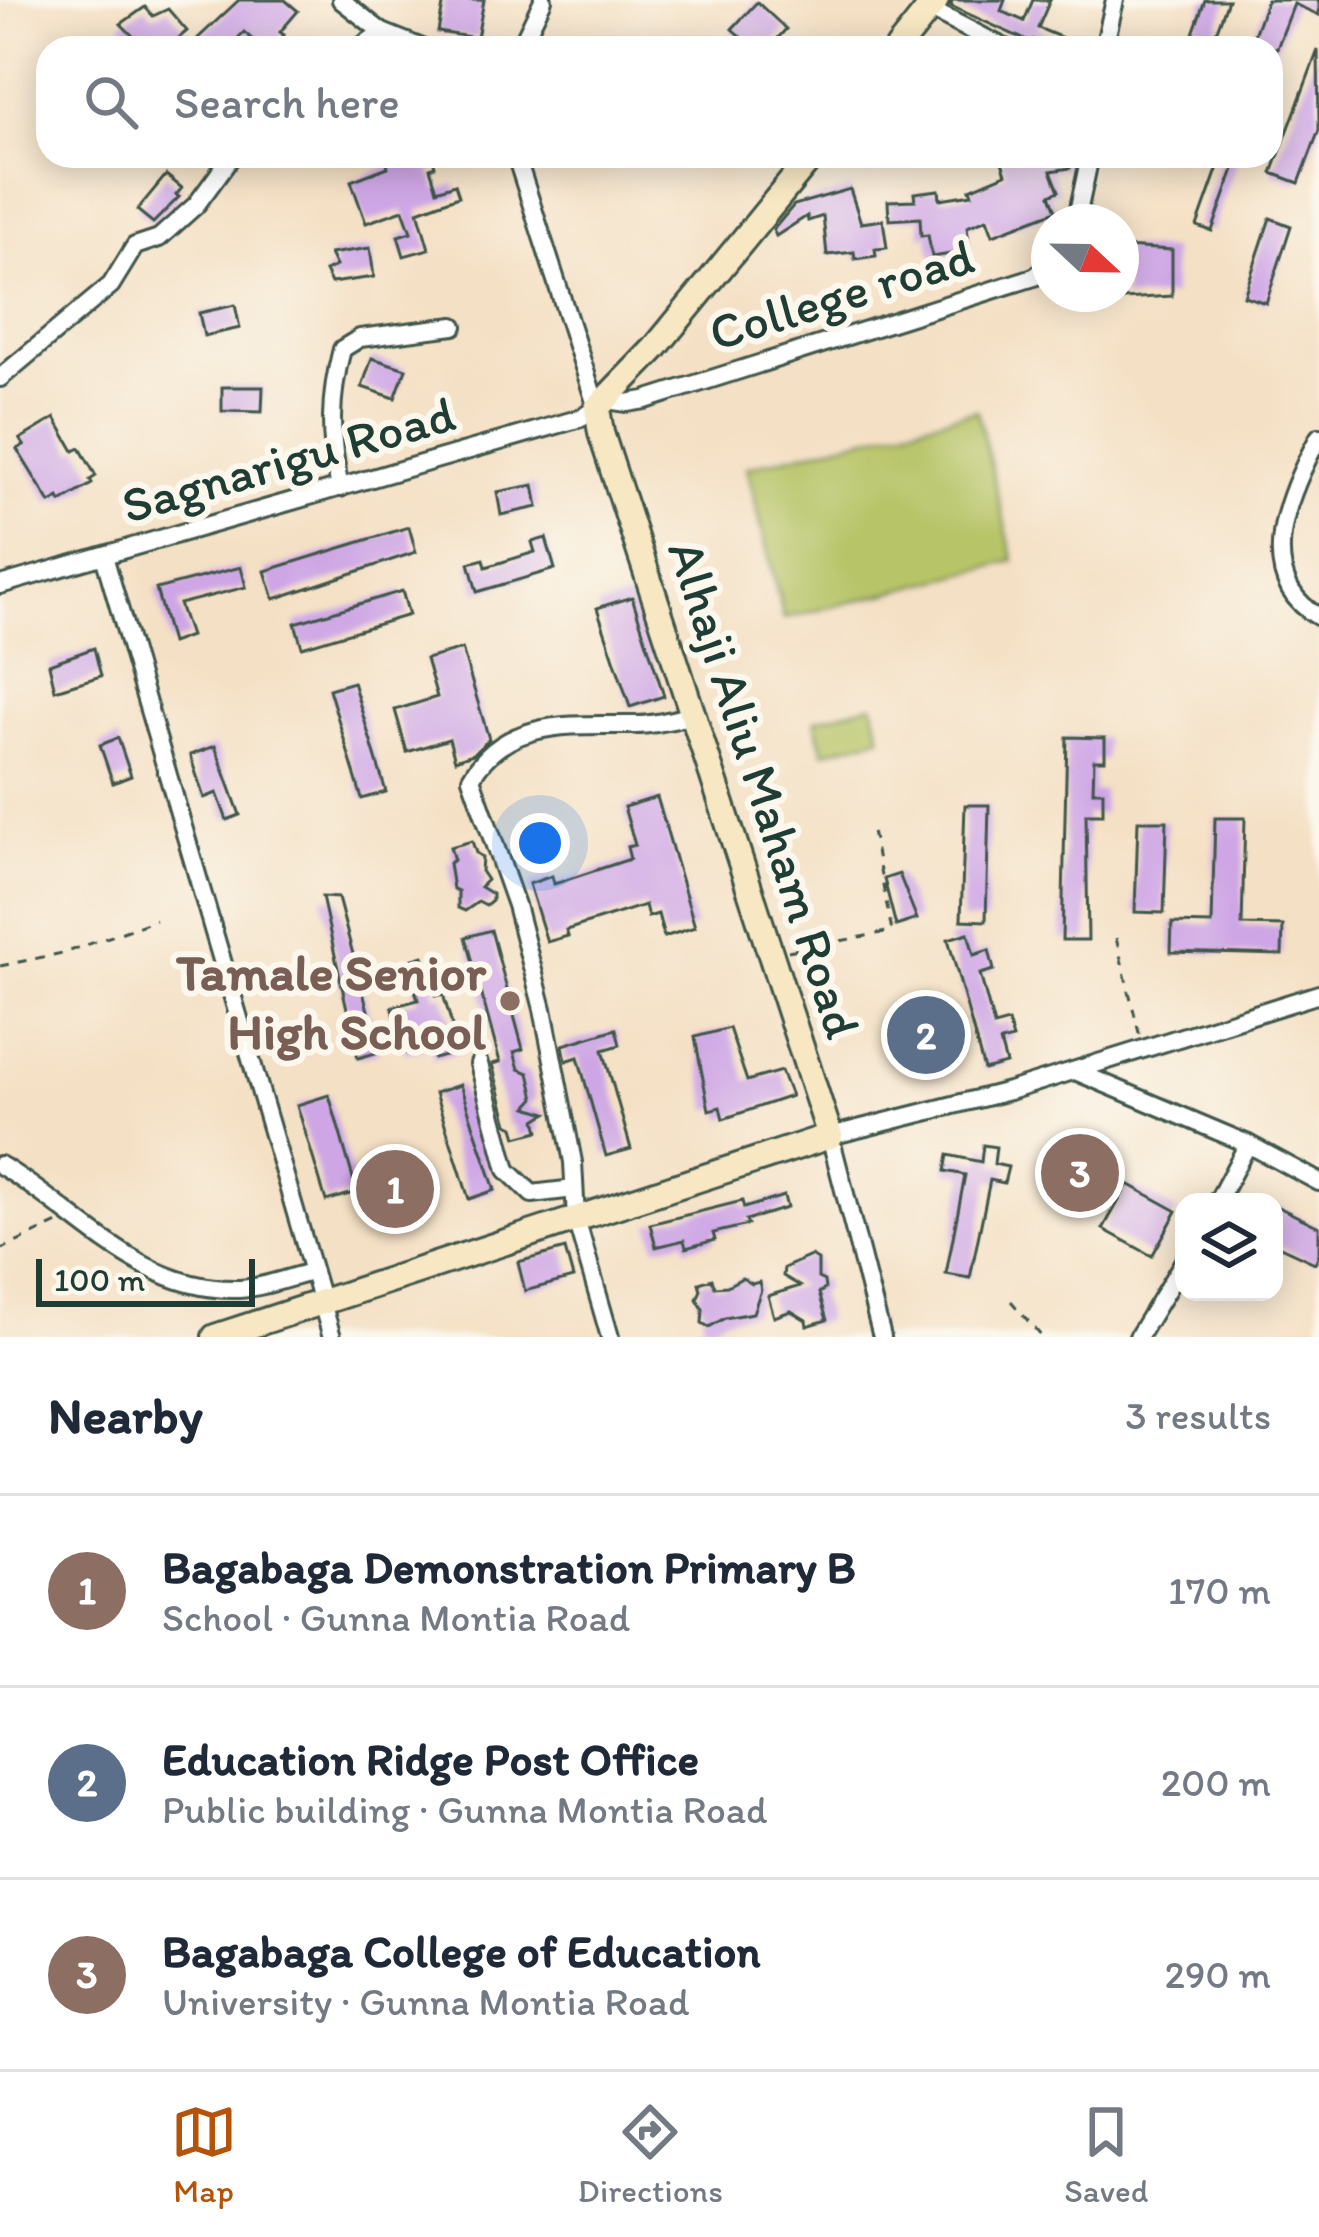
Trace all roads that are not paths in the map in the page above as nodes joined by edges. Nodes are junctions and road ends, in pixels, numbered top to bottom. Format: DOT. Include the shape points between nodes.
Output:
graph roads {
  1 [pos="341,0"];
  2 [pos="543,0"];
  3 [pos="1115,0"];
  4 [pos="933,5"];
  5 [pos="382,32"];
  6 [pos="376,36"];
  7 [pos="392,36"];
  8 [pos="526,36"];
  9 [pos="908,36"];
  10 [pos="985,36"];
  11 [pos="1107,36"];
  12 [pos="223,168"];
  13 [pos="521,168"];
  14 [pos="802,168"];
  15 [pos="1087,168"];
  16 [pos="1080,204"];
  17 [pos="1031,278"];
  18 [pos="454,326"];
  19 [pos="0,378"];
  20 [pos="602,404"];
  21 [pos="1319,437"];
  22 [pos="340,488"];
  23 [pos="104,556"];
  24 [pos="0,585"];
  25 [pos="1319,617"];
  26 [pos="694,716"];
  27 [pos="1319,994"];
  28 [pos="478,1064"];
  29 [pos="1075,1071"];
  30 [pos="830,1136"];
  31 [pos="1248,1144"];
  32 [pos="0,1165"];
  33 [pos="1319,1182"];
  34 [pos="574,1189"];
  35 [pos="1222,1193"];
  36 [pos="577,1219"];
  37 [pos="312,1272"];
  38 [pos="1175,1276"];
  39 [pos="321,1302"];
  40 [pos="214,1337"];
  41 [pos="332,1337"];
  42 [pos="610,1337"];
  43 [pos="882,1337"];
  44 [pos="1138,1337"];
  1 -- 5 [label="street"];
  2 -- 8 [label="street"];
  3 -- 11 [label="street"];
  4 -- 9 [label="street"];
  4 -- 10 [label="street"];
  5 -- 6 [label="street"];
  5 -- 7 [label="street"];
  12 -- 19 [label="street" via="196,205 159,238 135,246 110,285"];
  13 -- 20 [label="street"];
  14 -- 20 [label="street"];
  15 -- 16 [label="street"];
  17 -- 20 [label="street, College road" via="655,397"];
  18 -- 22 [label="street" via="360,338 342,349 330,441"];
  20 -- 22 [label="street, Sagnarigu Road" via="581,418"];
  20 -- 26 [label="street, Alhaji Aliu Maham Road" via="601,433"];
  21 -- 25 [label="street" via="1280,549 1292,594"];
  22 -- 23 [label="street, Sagnarigu Road"];
  23 -- 24 [label="street, Sagnarigu Road"];
  23 -- 37 [label="street"];
  26 -- 30 [label="street, Alhaji Aliu Maham Road"];
  26 -- 34 [label="street" via="643,725 560,723 508,744 471,778 533,969"];
  27 -- 29 [label="street"];
  28 -- 34 [label="street" via="507,1170 532,1194"];
  29 -- 30 [label="street"];
  29 -- 31 [label="street"];
  30 -- 36 [label="street"];
  30 -- 43 [label="street, Alhaji Aliu Maham Road"];
  31 -- 33 [label="street"];
  31 -- 35 [label="street"];
  32 -- 37 [label="street" via="109,1246 178,1280 242,1289"];
  34 -- 36 [label="street"];
  36 -- 39 [label="street"];
  36 -- 42 [label="street"];
  37 -- 39 [label="street"];
  38 -- 44 [label="street"];
  39 -- 40 [label="street"];
  39 -- 41 [label="street"];
}
